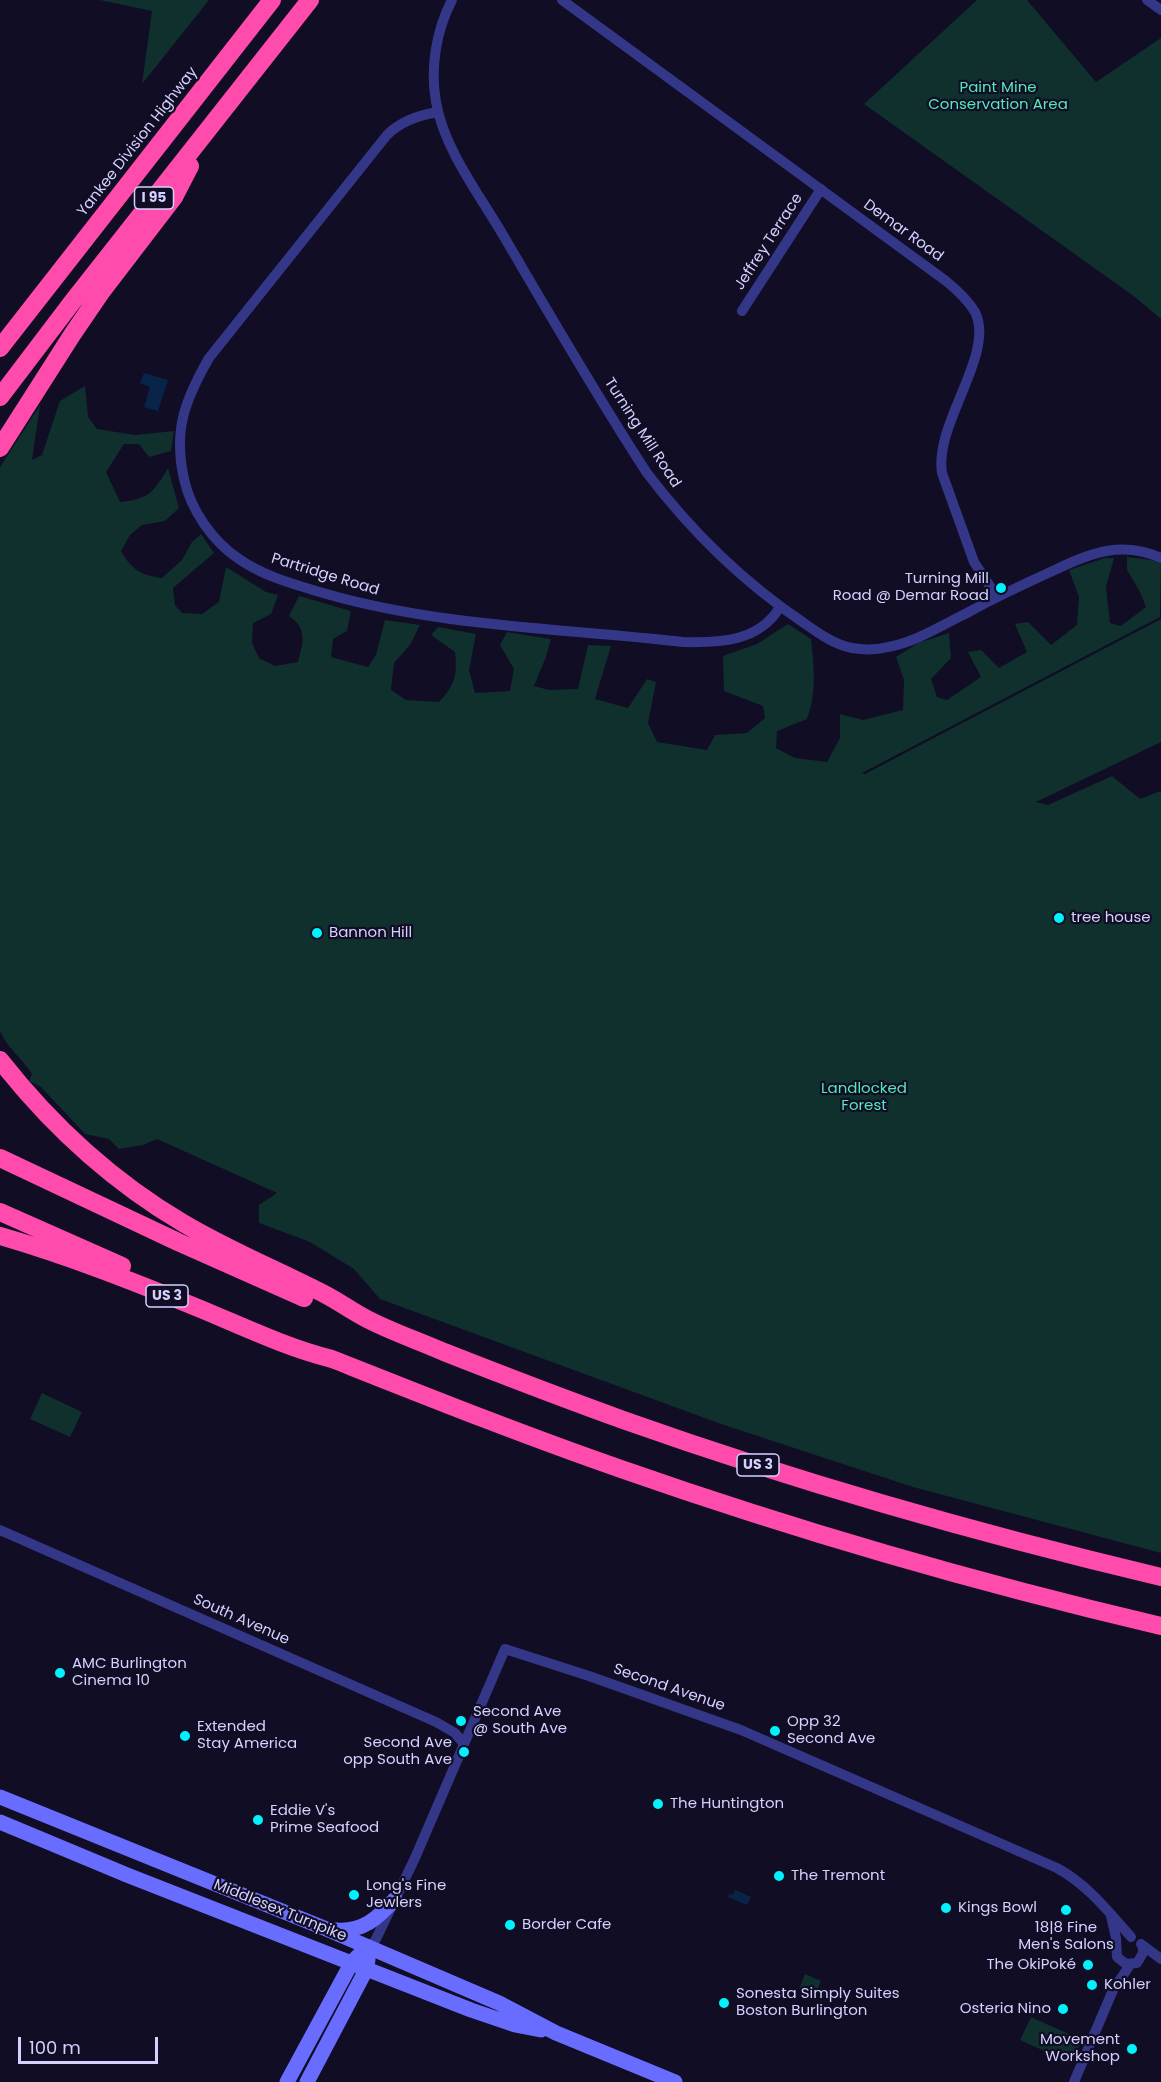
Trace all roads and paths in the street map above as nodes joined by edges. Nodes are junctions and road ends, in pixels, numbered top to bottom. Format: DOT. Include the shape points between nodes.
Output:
graph roads {
  1 [pos="273,0"];
  2 [pos="310,0"];
  3 [pos="452,0"];
  4 [pos="562,0"];
  5 [pos="1148,0"];
  6 [pos="1161,10"];
  7 [pos="438,112"];
  8 [pos="215,121"];
  9 [pos="821,189"];
  10 [pos="31,306"];
  11 [pos="742,311"];
  12 [pos="0,333"];
  13 [pos="0,348"];
  14 [pos="0,397"];
  15 [pos="0,448"];
  16 [pos="1161,558"];
  17 [pos="997,597"];
  18 [pos="780,607"];
  19 [pos="0,1060"];
  20 [pos="0,1158"];
  21 [pos="0,1212"];
  22 [pos="0,1236"];
  23 [pos="366,1319"];
  24 [pos="332,1359"];
  25 [pos="0,1530"];
  26 [pos="1161,1577"];
  27 [pos="1161,1626"];
  28 [pos="464,1744"];
  29 [pos="0,1797"];
  30 [pos="0,1822"];
  31 [pos="394,1899"];
  32 [pos="1110,1913"];
  33 [pos="324,1928"];
  34 [pos="1131,1937"];
  35 [pos="1117,1946"];
  36 [pos="1143,1946"];
  37 [pos="368,1947"];
  38 [pos="1161,1960"];
  39 [pos="352,1962"];
  40 [pos="1130,1962"];
  41 [pos="367,1968"];
  42 [pos="556,2033"];
  43 [pos="287,2082"];
  44 [pos="307,2082"];
  45 [pos="675,2082"];
  46 [pos="1074,2082"];
  1 -- 10 [label="highway, Yankee Division Highway / I 95"];
  2 -- 8 [label="highway, I 95"];
  3 -- 7 [label="street, Turning Mill Road" via="435,54"];
  4 -- 9 [label="street, Demar Road"];
  5 -- 6 [label="street"];
  7 -- 18 [label="street, Turning Mill Road" via="466,175 647,473 723,560"];
  7 -- 18 [label="street, Partridge Road" via="407,120 387,135 203,368 190,393 180,441 185,484 199,516 230,553 275,579 405,613 712,643 747,636 768,622"];
  8 -- 14 [label="highway, I 95"];
  8 -- 15 [label="highway" via="174,197 97,298"];
  9 -- 11 [label="street, Jeffrey Terrace"];
  9 -- 17 [label="street, Demar Road" via="946,281 976,313 979,346 942,444 940,463 974,562"];
  10 -- 12 [label="highway"];
  10 -- 13 [label="highway, I 95"];
  16 -- 17 [label="street, Turning Mill Road" via="1131,550 1101,551"];
  17 -- 18 [label="street, Turning Mill Road" via="916,639 869,650 835,642"];
  19 -- 23 [label="highway" via="60,1128 145,1198 204,1235"];
  20 -- 23 [label="highway, US 3" via="302,1297"];
  21 -- 24 [label="highway"];
  22 -- 24 [label="highway, US 3"];
  23 -- 26 [label="highway, US 3" via="556,1395 748,1462 910,1512"];
  24 -- 27 [label="highway, US 3" via="554,1445 748,1512 955,1574"];
  25 -- 28 [label="street, South Avenue" via="436,1722 455,1733"];
  28 -- 31 [label="street, Second Avenue"];
  28 -- 32 [label="street, Second Avenue" via="505,1649 768,1741 1057,1868 1088,1888"];
  29 -- 33 [label="main road, Middlesex Turnpike"];
  30 -- 39 [label="main road, Middlesex Turnpike"];
  31 -- 33 [label="main road" via="361,1928"];
  31 -- 37 [label="street, Second Avenue" via="375,1941"];
  32 -- 34 [label="street, Second Avenue"];
  32 -- 35 [label="street, Second Avenue"];
  33 -- 37 [label="main road, Middlesex Turnpike"];
  34 -- 35 [label="street"];
  34 -- 36 [label="street"];
  35 -- 40 [label="street" via="1116,1953"];
  36 -- 38 [label="street"];
  36 -- 40 [label="street" via="1143,1953"];
  37 -- 39 [label="main road"];
  37 -- 41 [label="main road"];
  37 -- 42 [label="main road, Middlesex Turnpike" via="499,2003"];
  38 -- 40 [label="street"];
  39 -- 41 [label="main road, Middlesex Turnpike"];
  39 -- 43 [label="main road"];
  40 -- 46 [label="street" via="1113,1990"];
  41 -- 42 [label="main road, Middlesex Turnpike" via="497,2019"];
  41 -- 44 [label="main road"];
  42 -- 45 [label="main road, Middlesex Turnpike"];
}
